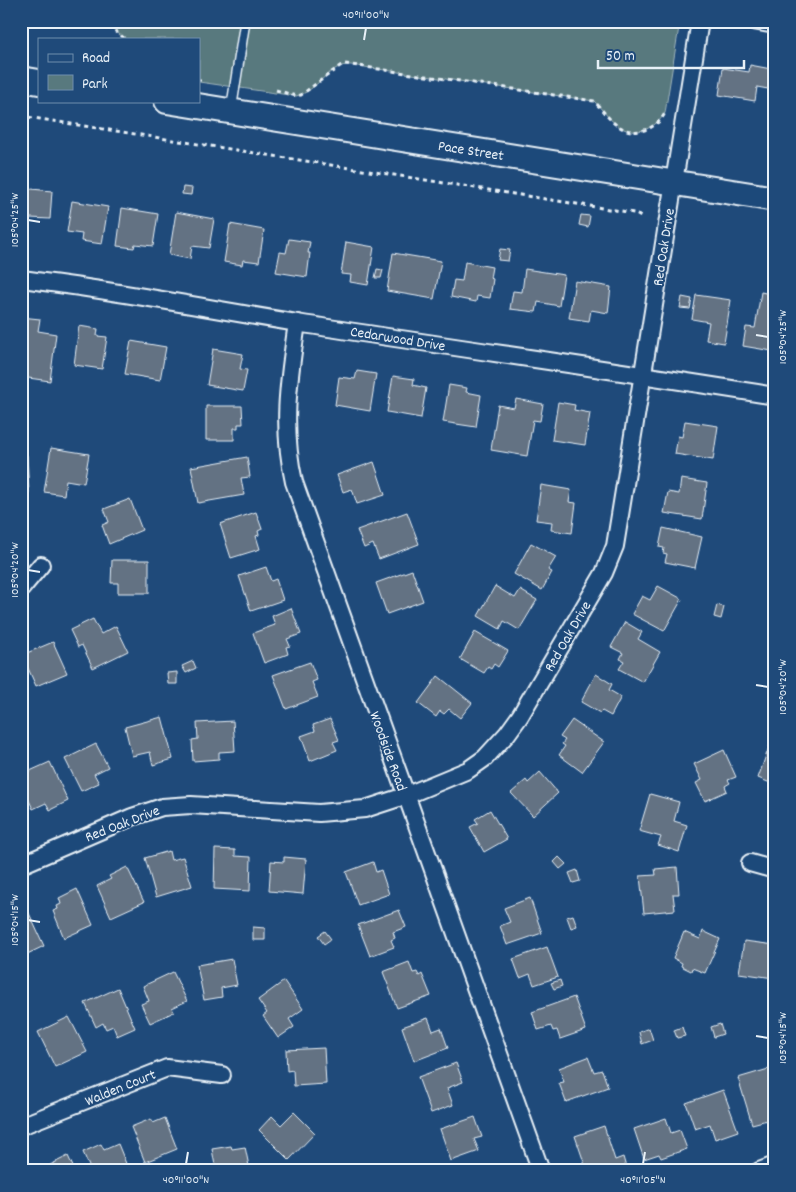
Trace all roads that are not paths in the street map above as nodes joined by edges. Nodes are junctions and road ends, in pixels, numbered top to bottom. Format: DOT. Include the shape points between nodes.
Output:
graph roads {
  1 [pos="245,21"];
  2 [pos="700,21"];
  3 [pos="753,21"];
  4 [pos="775,25"];
  5 [pos="21,79"];
  6 [pos="38,82"];
  7 [pos="173,102"];
  8 [pos="231,111"];
  9 [pos="674,182"];
  10 [pos="775,199"];
  11 [pos="21,279"];
  12 [pos="297,323"];
  13 [pos="642,374"];
  14 [pos="775,396"];
  15 [pos="41,565"];
  16 [pos="21,588"];
  17 [pos="405,796"];
  18 [pos="750,862"];
  19 [pos="21,865"];
  20 [pos="775,870"];
  21 [pos="222,1076"];
  22 [pos="21,1126"];
  23 [pos="775,1165"];
  24 [pos="541,1171"];
  25 [pos="759,1171"];
  1 -- 8 [label="lane"];
  2 -- 9 [label="street, Red Oak Drive"];
  3 -- 4 [label="street"];
  5 -- 6 [label="main road"];
  7 -- 8 [label="main road, Pace Street"];
  8 -- 9 [label="main road, Pace Street"];
  9 -- 10 [label="main road, Pace Street"];
  9 -- 13 [label="street, Red Oak Drive"];
  11 -- 12 [label="street, Cedarwood Drive"];
  12 -- 13 [label="street, Cedarwood Drive"];
  12 -- 17 [label="street, Woodside Road" via="286,416 294,482"];
  13 -- 14 [label="street, Cedarwood Drive"];
  13 -- 17 [label="street, Red Oak Drive" via="617,536 604,573 520,716 500,742 468,770"];
  15 -- 16 [label="street"];
  17 -- 19 [label="street, Red Oak Drive" via="365,809 342,812 183,805 162,807 132,816"];
  17 -- 24 [label="street, Woodside Road"];
  18 -- 20 [label="street"];
  21 -- 22 [label="street, Walden Court" via="167,1068"];
  23 -- 25 [label="street"];
}
